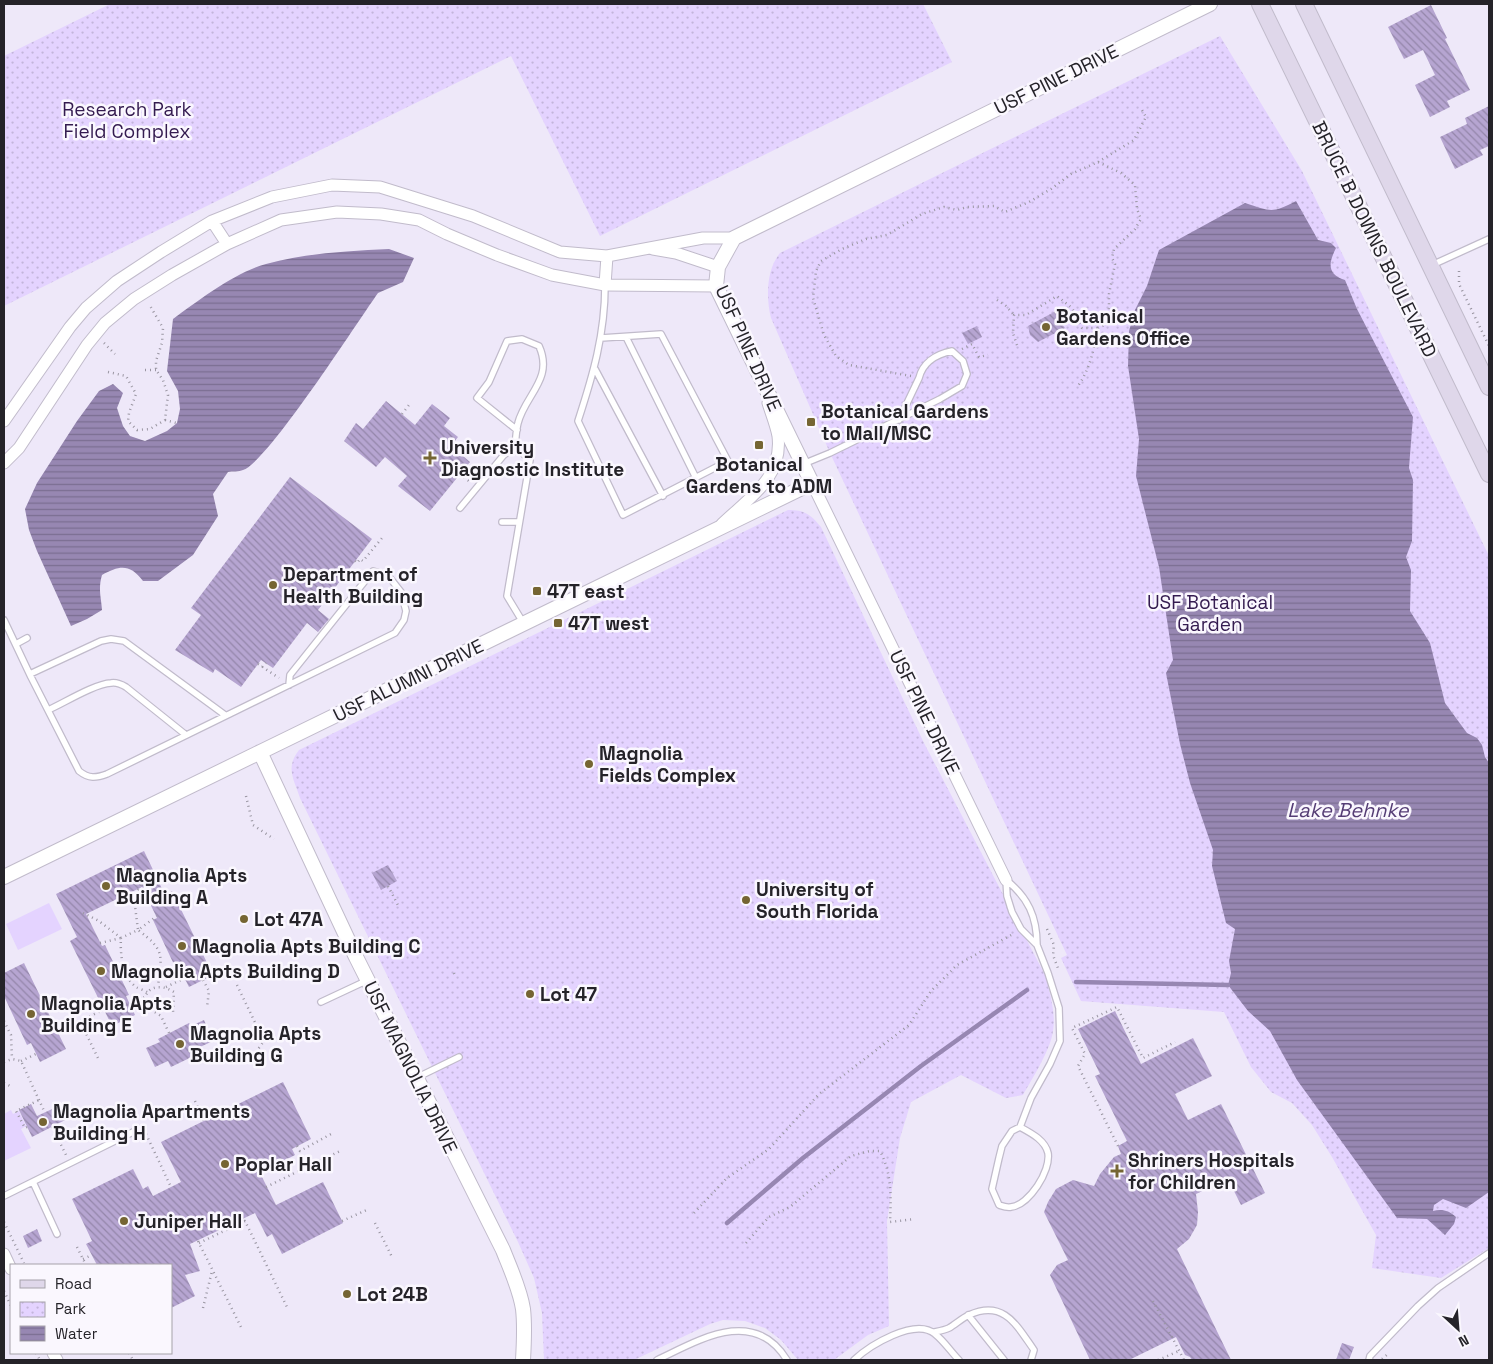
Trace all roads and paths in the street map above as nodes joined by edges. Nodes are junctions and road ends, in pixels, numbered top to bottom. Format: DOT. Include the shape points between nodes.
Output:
graph roads {
  1 [pos="1210,4"];
  2 [pos="1260,4"];
  3 [pos="1304,4"];
  4 [pos="1142,110"];
  5 [pos="1098,162"];
  6 [pos="212,221"];
  7 [pos="734,238"];
  8 [pos="1489,239"];
  9 [pos="227,244"];
  10 [pos="647,248"];
  11 [pos="607,256"];
  12 [pos="1430,265"];
  13 [pos="718,267"];
  14 [pos="1459,271"];
  15 [pos="605,285"];
  16 [pos="716,286"];
  17 [pos="143,294"];
  18 [pos="997,300"];
  19 [pos="1014,315"];
  20 [pos="1098,328"];
  21 [pos="601,338"];
  22 [pos="626,338"];
  23 [pos="102,342"];
  24 [pos="1017,345"];
  25 [pos="1489,346"];
  26 [pos="965,348"];
  27 [pos="115,354"];
  28 [pos="988,355"];
  29 [pos="595,369"];
  30 [pos="145,370"];
  31 [pos="156,370"];
  32 [pos="108,372"];
  33 [pos="760,377"];
  34 [pos="919,378"];
  35 [pos="1078,386"];
  36 [pos="1489,387"];
  37 [pos="409,405"];
  38 [pos="402,414"];
  39 [pos="165,420"];
  40 [pos="899,420"];
  41 [pos="4,421"];
  42 [pos="177,423"];
  43 [pos="517,430"];
  44 [pos="515,446"];
  45 [pos="4,463"];
  46 [pos="803,464"];
  47 [pos="460,474"];
  48 [pos="1489,474"];
  49 [pos="696,478"];
  50 [pos="470,482"];
  51 [pos="812,483"];
  52 [pos="662,496"];
  53 [pos="460,508"];
  54 [pos="502,522"];
  55 [pos="519,522"];
  56 [pos="716,530"];
  57 [pos="382,538"];
  58 [pos="355,561"];
  59 [pos="601,612"];
  60 [pos="4,620"];
  61 [pos="524,624"];
  62 [pos="570,627"];
  63 [pos="27,638"];
  64 [pos="16,644"];
  65 [pos="266,663"];
  66 [pos="258,664"];
  67 [pos="262,667"];
  68 [pos="30,674"];
  69 [pos="279,678"];
  70 [pos="289,685"];
  71 [pos="48,710"];
  72 [pos="225,715"];
  73 [pos="186,735"];
  74 [pos="260,752"];
  75 [pos="246,796"];
  76 [pos="274,839"];
  77 [pos="4,877"];
  78 [pos="1006,880"];
  79 [pos="141,885"];
  80 [pos="388,886"];
  81 [pos="399,907"];
  82 [pos="83,913"];
  83 [pos="156,916"];
  84 [pos="1021,929"];
  85 [pos="138,930"];
  86 [pos="121,938"];
  87 [pos="100,943"];
  88 [pos="1037,945"];
  89 [pos="454,973"];
  90 [pos="456,977"];
  91 [pos="185,978"];
  92 [pos="203,980"];
  93 [pos="368,980"];
  94 [pos="237,985"];
  95 [pos="158,986"];
  96 [pos="166,987"];
  97 [pos="147,992"];
  98 [pos="144,997"];
  99 [pos="321,1002"];
  100 [pos="130,1004"];
  101 [pos="207,1007"];
  102 [pos="103,1010"];
  103 [pos="172,1012"];
  104 [pos="4,1021"];
  105 [pos="80,1021"];
  106 [pos="58,1032"];
  107 [pos="169,1033"];
  108 [pos="1175,1042"];
  109 [pos="36,1054"];
  110 [pos="459,1057"];
  111 [pos="98,1058"];
  112 [pos="12,1059"];
  113 [pos="21,1061"];
  114 [pos="4,1062"];
  115 [pos="263,1068"];
  116 [pos="416,1078"];
  117 [pos="4,1083"];
  118 [pos="12,1087"];
  119 [pos="40,1100"];
  120 [pos="195,1101"];
  121 [pos="46,1113"];
  122 [pos="204,1121"];
  123 [pos="27,1127"];
  124 [pos="52,1127"];
  125 [pos="1020,1127"];
  126 [pos="141,1128"];
  127 [pos="331,1134"];
  128 [pos="297,1146"];
  129 [pos="1118,1146"];
  130 [pos="340,1151"];
  131 [pos="70,1164"];
  132 [pos="33,1182"];
  133 [pos="171,1187"];
  134 [pos="266,1187"];
  135 [pos="4,1196"];
  136 [pos="369,1209"];
  137 [pos="694,1213"];
  138 [pos="915,1218"];
  139 [pos="342,1221"];
  140 [pos="4,1222"];
  141 [pos="375,1223"];
  142 [pos="57,1234"];
  143 [pos="746,1243"];
  144 [pos="77,1247"];
  145 [pos="1489,1253"];
  146 [pos="4,1254"];
  147 [pos="92,1255"];
  148 [pos="392,1256"];
  149 [pos="83,1259"];
  150 [pos="24,1263"];
  151 [pos="86,1264"];
  152 [pos="10,1267"];
  153 [pos="212,1270"];
  154 [pos="4,1291"];
  155 [pos="1154,1301"];
  156 [pos="10,1304"];
  157 [pos="287,1307"];
  158 [pos="203,1308"];
  159 [pos="968,1316"];
  160 [pos="242,1329"];
  161 [pos="934,1332"];
  162 [pos="1179,1351"];
  163 [pos="1389,1353"];
  164 [pos="523,1360"];
  165 [pos="657,1360"];
  166 [pos="787,1360"];
  167 [pos="854,1360"];
  168 [pos="959,1360"];
  169 [pos="1004,1360"];
  170 [pos="1031,1360"];
  171 [pos="1158,1360"];
  172 [pos="1184,1360"];
  173 [pos="1369,1360"];
  174 [pos="1381,1360"];
  1 -- 7 [label="street, USF PINE DRIVE"];
  2 -- 48 [label="main road, BRUCE B DOWNS BOULEVARD"];
  3 -- 12 [label="main road, BRUCE B DOWNS BOULEVARD"];
  4 -- 5 [label="path" via="1146,117 1134,140"];
  5 -- 20 [label="path" via="1121,172 1135,185 1141,219 1114,249 1107,324"];
  5 -- 34 [label="path" via="1071,174 1036,198 1004,212 994,206 957,210 944,207 922,214 888,234 842,249 821,261 816,271 813,298 824,335 836,356 848,365"];
  6 -- 9 [label="street"];
  6 -- 11 [label="street" via="272,197 332,185 380,187 473,216 560,252"];
  6 -- 41 [label="street" via="117,280 86,308 64,334"];
  7 -- 10 [label="street" via="702,238"];
  7 -- 13 [label="street, USF PINE DRIVE"];
  8 -- 12 [label="lane"];
  9 -- 15 [label="street" via="281,220 337,212 381,214 419,220 497,255 552,275"];
  9 -- 17 [label="street"];
  10 -- 11 [label="street"];
  10 -- 13 [label="street" via="676,253"];
  11 -- 15 [label="street"];
  12 -- 36 [label="main road, BRUCE B DOWNS BOULEVARD"];
  13 -- 16 [label="street, USF PINE DRIVE"];
  14 -- 25 [label="path" via="1459,284"];
  15 -- 16 [label="street"];
  15 -- 21 [label="lane"];
  16 -- 33 [label="street, USF PINE DRIVE"];
  17 -- 31 [label="path" via="163,328"];
  17 -- 45 [label="street" via="105,323 19,448"];
  18 -- 19 [label="path"];
  19 -- 20 [label="path" via="1026,315 1057,296 1072,308 1082,328"];
  19 -- 24 [label="path" via="1013,333"];
  20 -- 35 [label="path" via="1086,375"];
  21 -- 22 [label="lane"];
  21 -- 29 [label="lane"];
  22 -- 49 [label="lane"];
  22 -- 49 [label="lane" via="661,334 728,461"];
  23 -- 27 [label="path"];
  26 -- 28 [label="path" via="972,344 979,357"];
  29 -- 52 [label="lane"];
  29 -- 52 [label="lane" via="578,421 623,515"];
  30 -- 31 [label="path"];
  31 -- 39 [label="path" via="168,396"];
  32 -- 39 [label="path" via="126,376 136,394 128,421 137,430 150,429"];
  33 -- 46 [label="street, USF PINE DRIVE"];
  33 -- 56 [label="street" via="778,435 778,454 773,472 764,485"];
  34 -- 40 [label="lane"];
  34 -- 40 [label="lane" via="928,362 943,352 952,351 963,361 967,374 962,386"];
  37 -- 38 [label="path"];
  39 -- 42 [label="path"];
  40 -- 46 [label="lane"];
  43 -- 43 [label="lane" via="540,381 543,355 539,346 522,339 507,341 489,382 478,398"];
  43 -- 44 [label="lane"];
  44 -- 53 [label="lane"];
  44 -- 55 [label="lane" via="530,460"];
  46 -- 51 [label="street, USF PINE DRIVE"];
  47 -- 50 [label="path"];
  49 -- 52 [label="lane"];
  51 -- 56 [label="street, USF ALUMNI DRIVE"];
  51 -- 78 [label="street, USF PINE DRIVE"];
  54 -- 55 [label="lane"];
  55 -- 61 [label="lane" via="507,596"];
  56 -- 61 [label="street, USF ALUMNI DRIVE"];
  57 -- 58 [label="path" via="363,561"];
  59 -- 62 [label="path"];
  60 -- 64 [label="lane"];
  61 -- 74 [label="street, USF ALUMNI DRIVE"];
  63 -- 64 [label="lane"];
  64 -- 68 [label="lane"];
  65 -- 67 [label="path"];
  66 -- 67 [label="path"];
  67 -- 69 [label="path"];
  68 -- 71 [label="lane"];
  68 -- 72 [label="lane" via="101,641 117,639"];
  70 -- 70 [label="lane" via="395,633 404,620 406,610 401,592 390,578 373,571 290,675"];
  70 -- 72 [label="lane"];
  71 -- 73 [label="lane" via="98,686 118,683"];
  71 -- 73 [label="lane" via="80,771 87,777 98,778"];
  72 -- 73 [label="lane"];
  74 -- 77 [label="street, USF ALUMNI DRIVE"];
  74 -- 93 [label="street, USF MAGNOLIA DRIVE"];
  75 -- 76 [label="path" via="254,825"];
  78 -- 84 [label="lane" via="1007,896"];
  78 -- 88 [label="lane" via="1019,890 1032,913"];
  79 -- 85 [label="path" via="134,898"];
  80 -- 81 [label="path"];
  82 -- 86 [label="path"];
  83 -- 85 [label="path"];
  84 -- 88 [label="lane"];
  84 -- 137 [label="path" via="957,964 931,991 909,1025 819,1094 769,1149 727,1178"];
  85 -- 86 [label="path"];
  85 -- 95 [label="path" via="158,948 161,958"];
  86 -- 87 [label="path"];
  86 -- 97 [label="path" via="120,953 127,975 135,986"];
  88 -- 125 [label="lane" via="1059,1008 1060,1041"];
  89 -- 90 [label="path"];
  91 -- 96 [label="path"];
  92 -- 101 [label="path" via="209,991"];
  93 -- 99 [label="lane"];
  93 -- 116 [label="street, USF MAGNOLIA DRIVE"];
  94 -- 115 [label="path" via="264,1041 256,1052"];
  95 -- 96 [label="path"];
  95 -- 97 [label="path"];
  96 -- 103 [label="path" via="174,992"];
  97 -- 98 [label="path"];
  98 -- 100 [label="path"];
  98 -- 107 [label="path" via="144,1005 161,1016"];
  102 -- 105 [label="path"];
  104 -- 112 [label="path" via="11,1035"];
  105 -- 106 [label="path"];
  105 -- 111 [label="path"];
  108 -- 129 [label="path" via="1143,1058 1117,1007 1072,1028 1085,1054 1078,1066"];
  109 -- 113 [label="path"];
  110 -- 116 [label="lane"];
  112 -- 113 [label="path"];
  112 -- 114 [label="path"];
  113 -- 119 [label="path"];
  116 -- 164 [label="street, USF MAGNOLIA DRIVE" via="513,1274 522,1308"];
  117 -- 118 [label="path"];
  119 -- 121 [label="path"];
  119 -- 123 [label="path" via="16,1111"];
  120 -- 122 [label="path"];
  124 -- 131 [label="path"];
  125 -- 125 [label="lane" via="1012,1131 1002,1146 992,1189 999,1205 1011,1207 1025,1201 1043,1177 1048,1161 1048,1152 1041,1141"];
  126 -- 131 [label="lane"];
  126 -- 133 [label="path"];
  127 -- 128 [label="path" via="300,1151"];
  130 -- 134 [label="path"];
  131 -- 132 [label="lane"];
  132 -- 135 [label="lane"];
  132 -- 142 [label="lane"];
  136 -- 139 [label="path"];
  138 -- 143 [label="path" via="890,1222 891,1191 886,1162 880,1152 870,1151 851,1156 790,1207 769,1217"];
  140 -- 150 [label="path"];
  141 -- 148 [label="path"];
  144 -- 149 [label="path"];
  145 -- 173 [label="lane" via="1418,1306"];
  146 -- 152 [label="street"];
  147 -- 149 [label="path"];
  149 -- 151 [label="path"];
  153 -- 157 [label="path" via="199,1242 245,1221"];
  153 -- 158 [label="path"];
  153 -- 160 [label="path"];
  154 -- 156 [label="path"];
  155 -- 162 [label="path"];
  159 -- 161 [label="lane" via="949,1328"];
  159 -- 169 [label="lane"];
  159 -- 170 [label="lane" via="983,1310 1012,1319 1034,1350"];
  161 -- 167 [label="lane" via="920,1329 896,1333 883,1338"];
  161 -- 168 [label="lane"];
  162 -- 171 [label="path"];
  162 -- 172 [label="path"];
  163 -- 174 [label="path"];
  165 -- 166 [label="lane" via="707,1336 748,1331 765,1338"];
}
